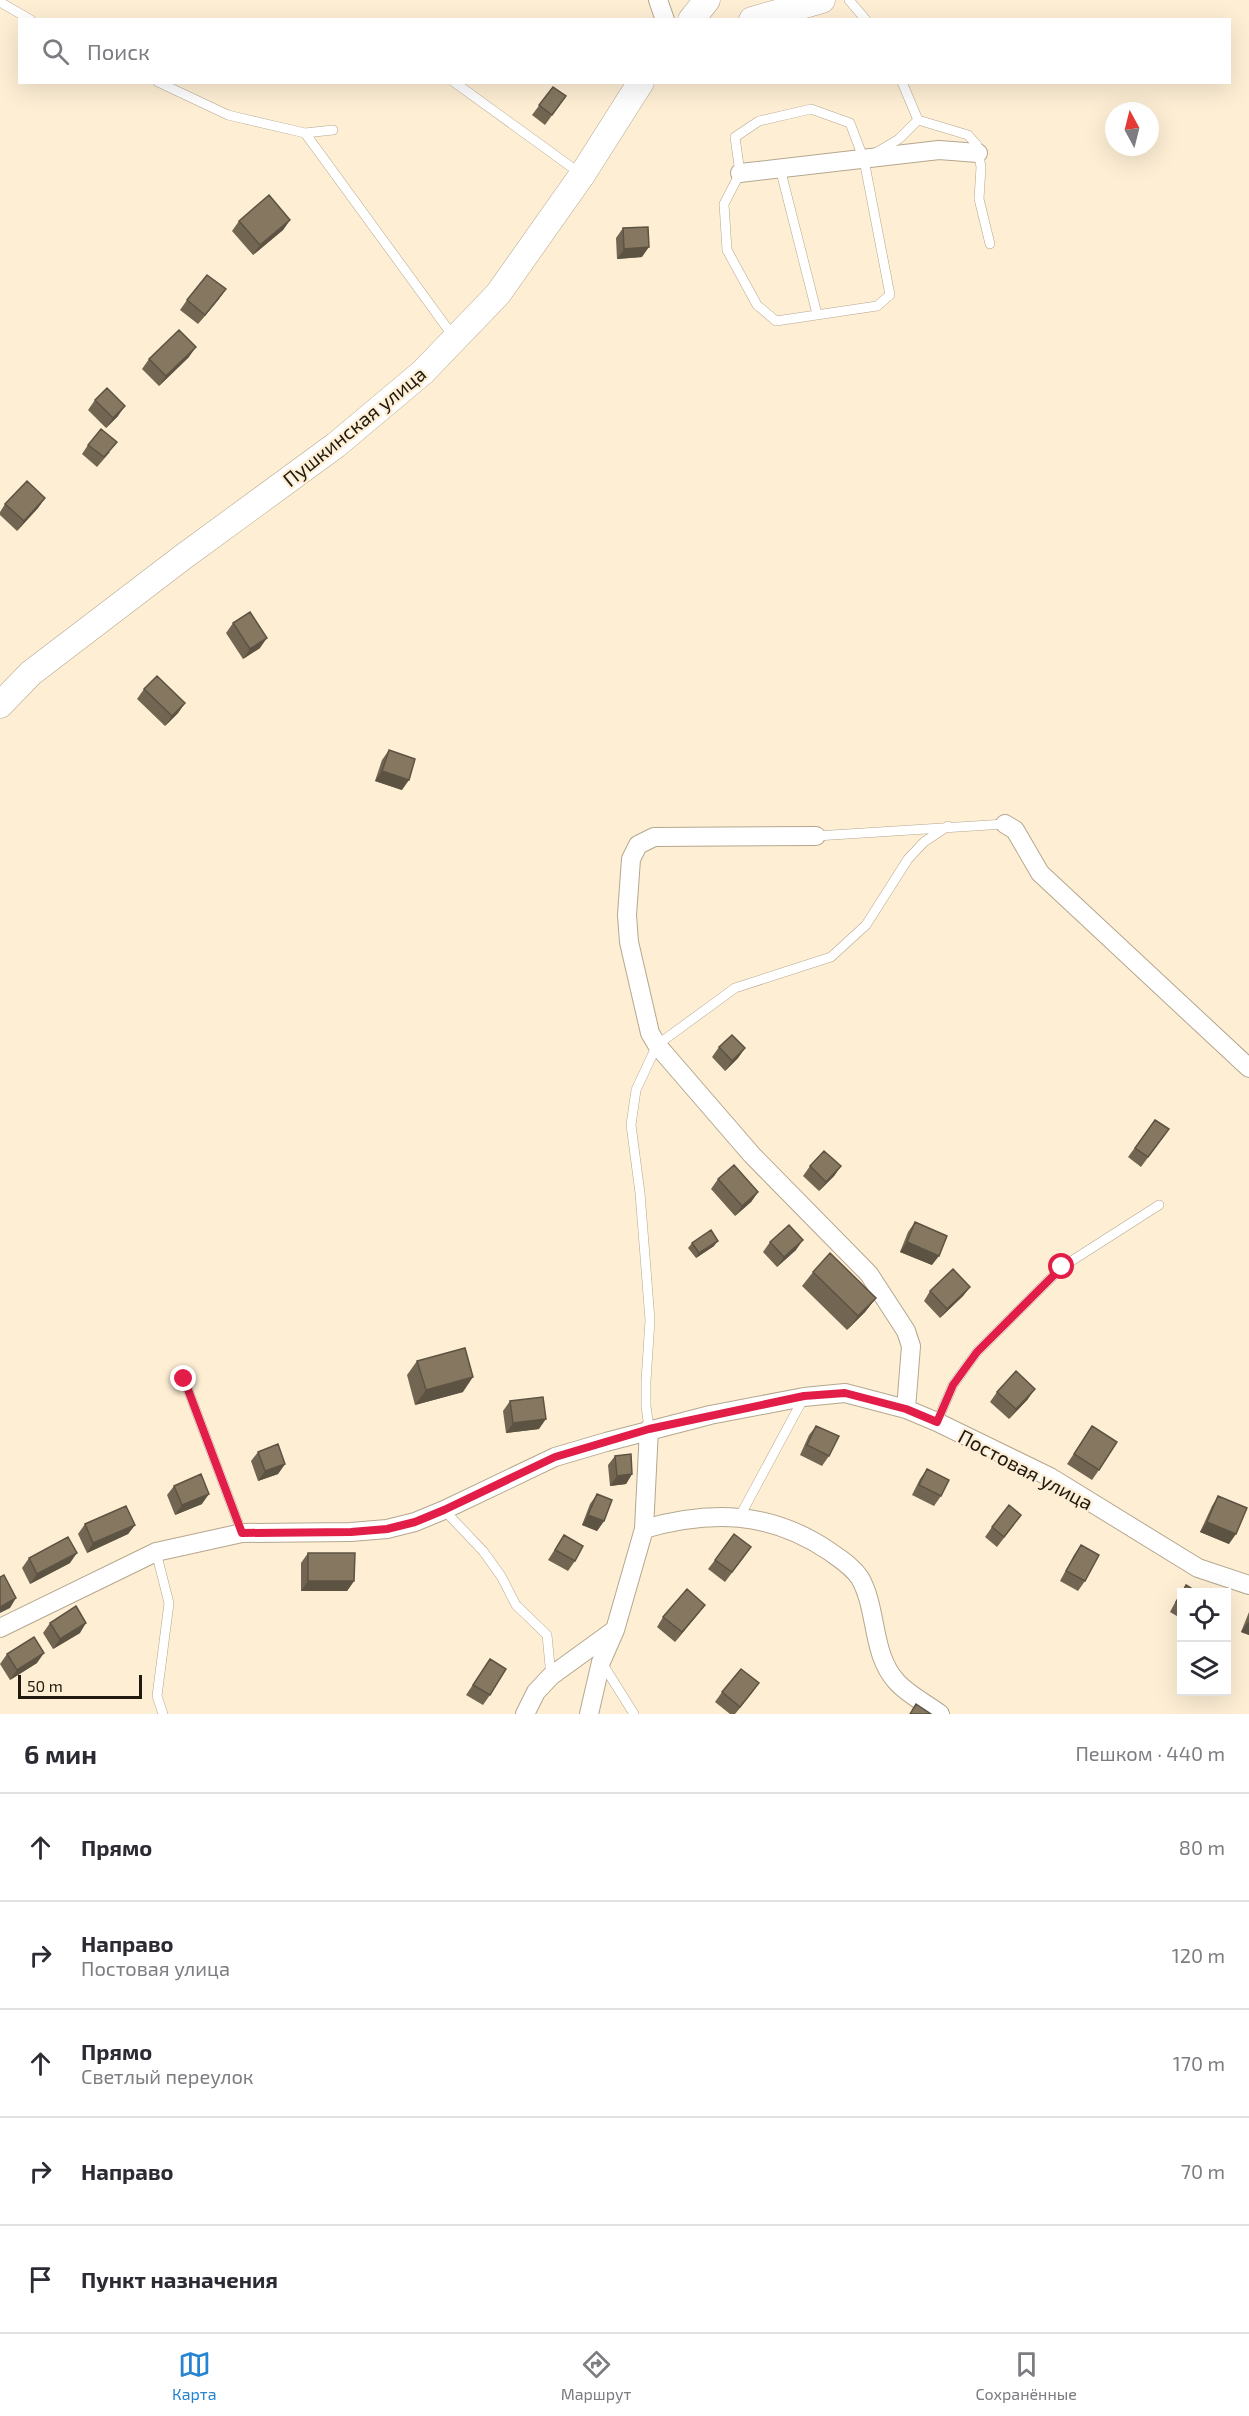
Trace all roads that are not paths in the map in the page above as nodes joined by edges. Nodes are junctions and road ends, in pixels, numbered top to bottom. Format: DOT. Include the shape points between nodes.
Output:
graph roads {
  1 [pos="658,0"];
  2 [pos="707,0"];
  3 [pos="822,0"];
  4 [pos="849,0"];
  5 [pos="0,2"];
  6 [pos="28,18"];
  7 [pos="664,18"];
  8 [pos="693,18"];
  9 [pos="759,18"];
  10 [pos="864,18"];
  11 [pos="162,84"];
  12 [pos="457,84"];
  13 [pos="640,84"];
  14 [pos="903,84"];
  15 [pos="918,120"];
  16 [pos="333,130"];
  17 [pos="305,133"];
  18 [pos="978,153"];
  19 [pos="864,160"];
  20 [pos="780,168"];
  21 [pos="740,173"];
  22 [pos="582,175"];
  23 [pos="990,244"];
  24 [pos="817,315"];
  25 [pos="455,338"];
  26 [pos="0,705"];
  27 [pos="1005,824"];
  28 [pos="948,826"];
  29 [pos="816,836"];
  30 [pos="657,1045"];
  31 [pos="1249,1068"];
  32 [pos="1159,1205"];
  33 [pos="184,1379"];
  34 [pos="804,1396"];
  35 [pos="906,1409"];
  36 [pos="937,1422"];
  37 [pos="649,1429"];
  38 [pos="444,1510"];
  39 [pos="740,1516"];
  40 [pos="644,1528"];
  41 [pos="242,1533"];
  42 [pos="156,1552"];
  43 [pos="1249,1585"];
  44 [pos="0,1628"];
  45 [pos="615,1630"];
  46 [pos="601,1662"];
  47 [pos="551,1676"];
  48 [pos="163,1714"];
  49 [pos="525,1714"];
  50 [pos="589,1714"];
  51 [pos="634,1714"];
  52 [pos="940,1714"];
  1 -- 7 [label="street"];
  2 -- 8 [label="main road"];
  3 -- 9 [label="main road"];
  4 -- 10 [label="lane"];
  5 -- 6 [label="lane"];
  11 -- 17 [label="lane" via="228,115"];
  12 -- 22 [label="lane"];
  13 -- 22 [label="main road, Пушкинская улица"];
  14 -- 15 [label="lane"];
  15 -- 18 [label="lane" via="968,135 977,145"];
  15 -- 19 [label="lane" via="899,139"];
  16 -- 17 [label="lane"];
  17 -- 25 [label="lane"];
  18 -- 19 [label="street" via="939,150"];
  18 -- 23 [label="lane" via="979,199"];
  19 -- 20 [label="street"];
  19 -- 21 [label="lane" via="850,123 811,109 759,121 735,137"];
  19 -- 24 [label="lane" via="890,295 877,306"];
  20 -- 21 [label="street"];
  20 -- 24 [label="lane"];
  21 -- 24 [label="lane" via="724,204 727,250 757,305 776,321"];
  22 -- 25 [label="main road, Пушкинская улица" via="498,294"];
  25 -- 26 [label="main road, Пушкинская улица" via="423,372 336,446 31,673"];
  27 -- 28 [label="lane"];
  27 -- 31 [label="street" via="1015,830 1040,873"];
  28 -- 29 [label="lane"];
  28 -- 30 [label="lane" via="908,859 866,925 831,957 735,988"];
  29 -- 30 [label="street" via="654,837 638,845 631,859 629,942 650,1033"];
  30 -- 35 [label="street" via="752,1155 870,1274 906,1331 910,1346"];
  30 -- 37 [label="lane" via="636,1090 631,1125 650,1320 646,1381"];
  32 -- 36 [label="lane" via="1062,1267 977,1352 953,1385"];
  33 -- 41 [label="lane"];
  34 -- 35 [label="street, Постовая улица" via="845,1393"];
  34 -- 37 [label="street, Постовая улица"];
  34 -- 39 [label="lane"];
  35 -- 36 [label="street, Постовая улица"];
  36 -- 43 [label="street, Постовая улица" via="1050,1477 1198,1568"];
  37 -- 38 [label="street, Постовая улица" via="555,1457"];
  37 -- 40 [label="street"];
  38 -- 41 [label="street, Постовая улица" via="387,1529"];
  38 -- 47 [label="lane" via="483,1551 516,1605 547,1635"];
  39 -- 40 [label="street" via="674,1520"];
  39 -- 52 [label="street" via="791,1531 854,1569 870,1600 882,1658 896,1681"];
  40 -- 45 [label="street"];
  41 -- 42 [label="street, Постовая улица"];
  42 -- 44 [label="street, Постовая улица"];
  42 -- 48 [label="lane" via="169,1603 158,1696"];
  45 -- 46 [label="street"];
  45 -- 47 [label="street"];
  46 -- 50 [label="street"];
  46 -- 51 [label="lane"];
  47 -- 49 [label="street" via="536,1692"];
}
